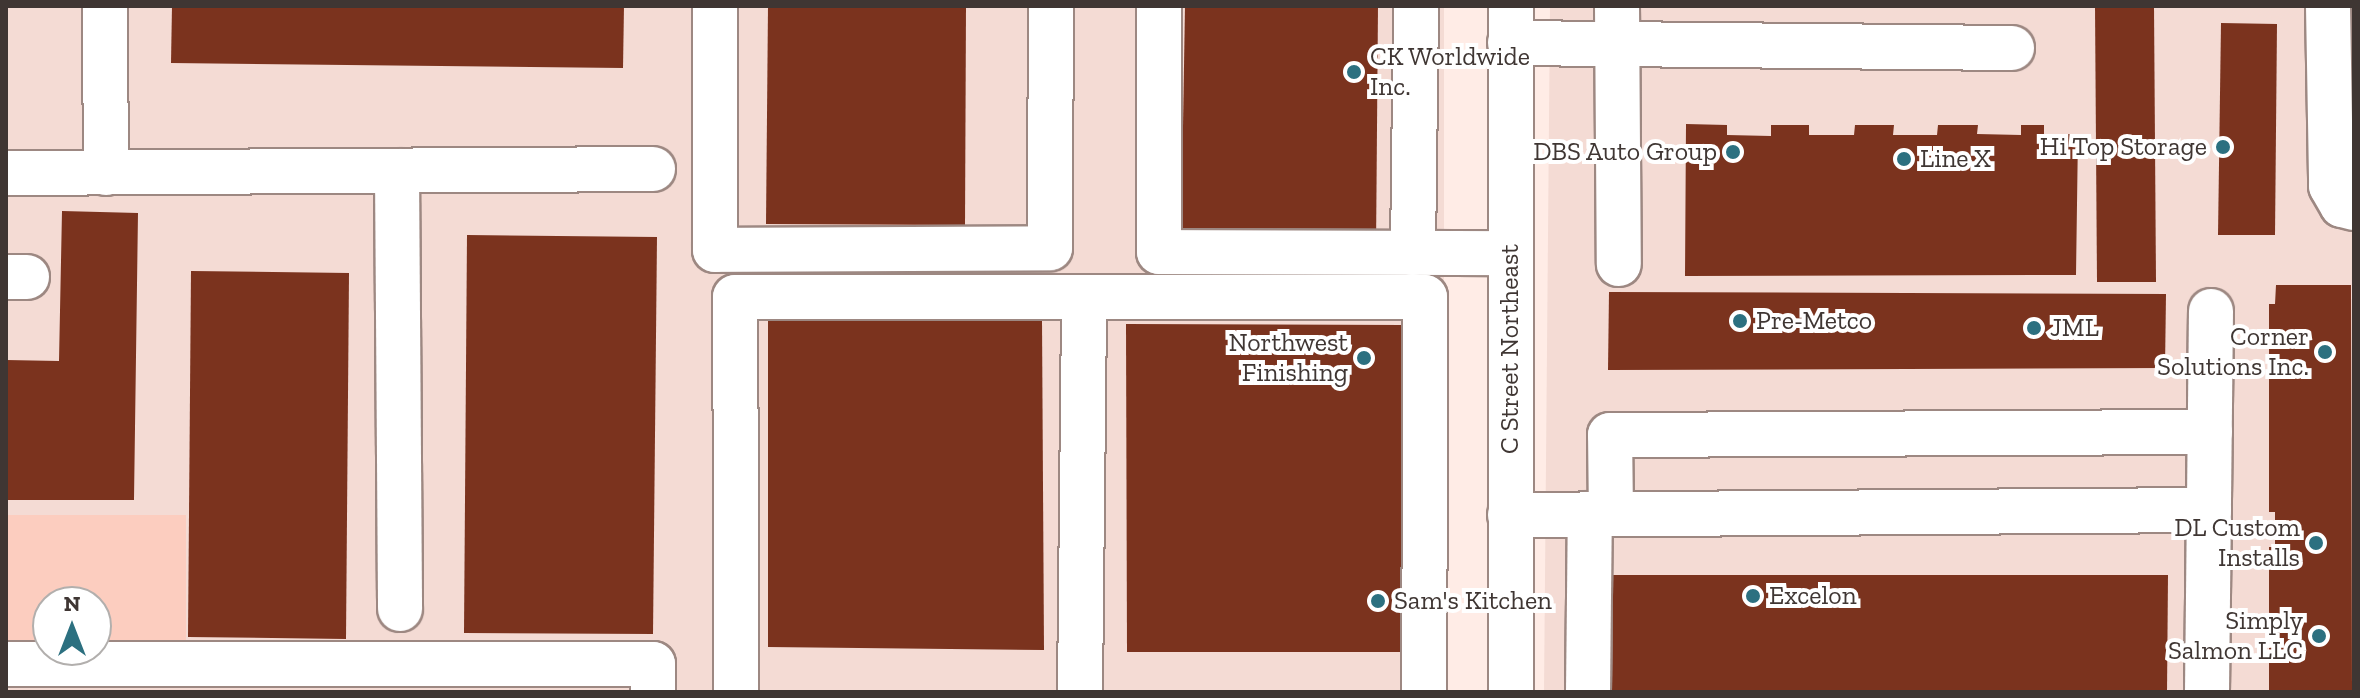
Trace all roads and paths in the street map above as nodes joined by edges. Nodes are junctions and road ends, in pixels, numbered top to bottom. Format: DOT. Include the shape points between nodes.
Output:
graph roads {
  1 [pos="105,6"];
  2 [pos="715,6"];
  3 [pos="1051,6"];
  4 [pos="1159,6"];
  5 [pos="1416,6"];
  6 [pos="2328,6"];
  7 [pos="1510,24"];
  8 [pos="1618,25"];
  9 [pos="2012,48"];
  10 [pos="653,169"];
  11 [pos="397,171"];
  12 [pos="6,173"];
  13 [pos="106,173"];
  14 [pos="2354,208"];
  15 [pos="1413,253"];
  16 [pos="1510,253"];
  17 [pos="1619,264"];
  18 [pos="1084,297"];
  19 [pos="2211,311"];
  20 [pos="2210,432"];
  21 [pos="2209,510"];
  22 [pos="1600,514"];
  23 [pos="1510,515"];
  24 [pos="400,609"];
  25 [pos="6,664"];
  26 [pos="653,692"];
  27 [pos="736,692"];
  28 [pos="1080,692"];
  29 [pos="1424,692"];
  30 [pos="1511,692"];
  31 [pos="1588,692"];
  32 [pos="2207,692"];
  1 -- 13 [label="street"];
  2 -- 3 [label="street" via="715,250 747,250 1050,248"];
  4 -- 15 [label="street" via="1159,252"];
  5 -- 15 [label="street"];
  6 -- 14 [label="street" via="2331,186 2342,205"];
  7 -- 8 [label="street"];
  7 -- 16 [label="street, C Street Northeast"];
  8 -- 9 [label="street"];
  8 -- 17 [label="street"];
  10 -- 11 [label="street"];
  11 -- 13 [label="street"];
  11 -- 24 [label="street"];
  12 -- 13 [label="street"];
  15 -- 16 [label="street"];
  16 -- 23 [label="street, C Street Northeast"];
  18 -- 27 [label="street" via="735,297"];
  18 -- 28 [label="street"];
  18 -- 29 [label="street" via="1425,297"];
  19 -- 20 [label="street"];
  20 -- 21 [label="street"];
  20 -- 22 [label="street" via="1610,435"];
  21 -- 22 [label="street"];
  21 -- 32 [label="street"];
  22 -- 23 [label="street"];
  22 -- 31 [label="street"];
  23 -- 30 [label="street, C Street Northeast"];
  25 -- 26 [label="street" via="653,664"];
}
